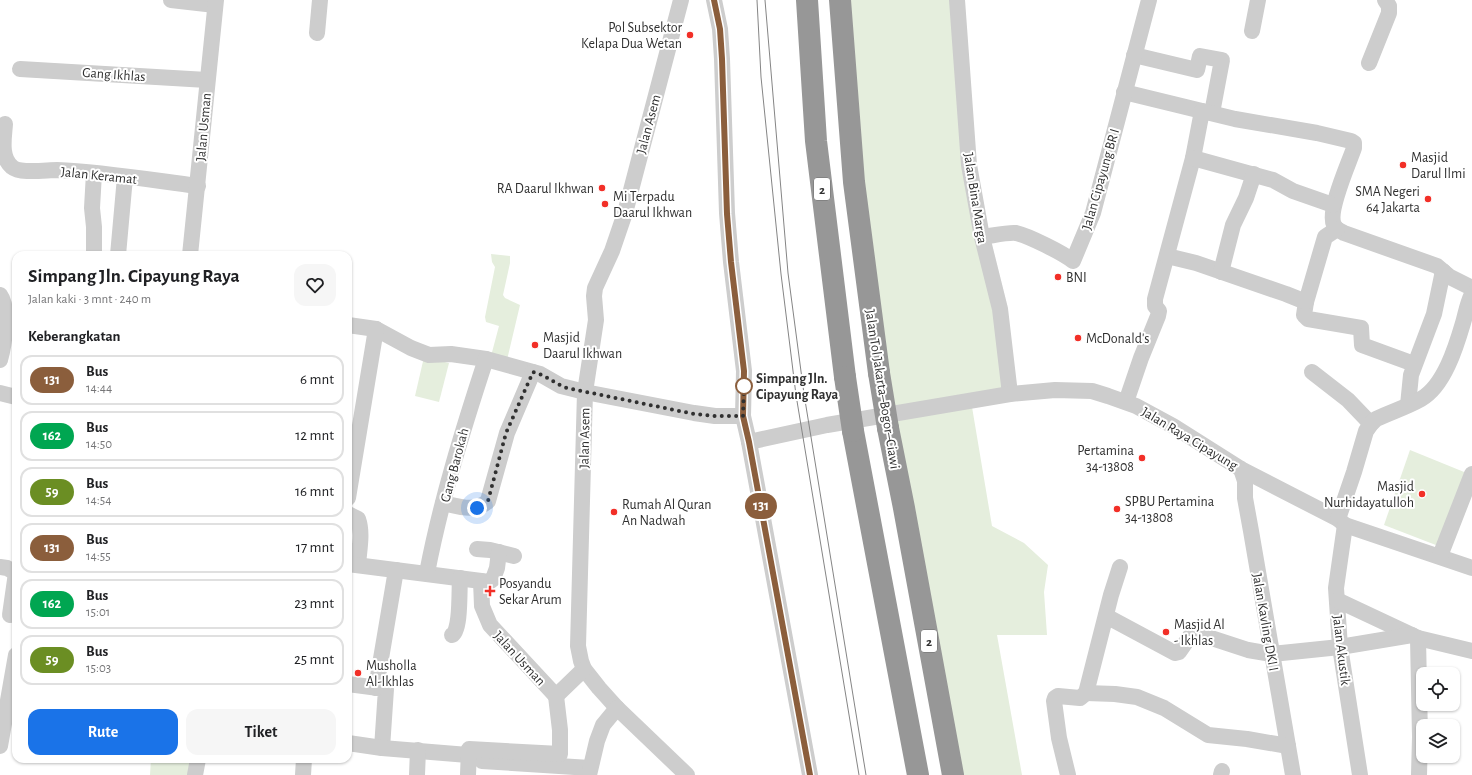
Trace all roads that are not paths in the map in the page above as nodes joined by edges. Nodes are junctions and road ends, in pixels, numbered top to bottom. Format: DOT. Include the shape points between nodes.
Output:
graph roads {
  1 [pos="171,0"];
  2 [pos="320,0"];
  3 [pos="681,0"];
  4 [pos="714,0"];
  5 [pos="807,0"];
  6 [pos="840,0"];
  7 [pos="957,0"];
  8 [pos="1149,0"];
  9 [pos="1258,0"];
  10 [pos="1385,0"];
  11 [pos="216,2"];
  12 [pos="1252,32"];
  13 [pos="317,33"];
  14 [pos="1134,55"];
  15 [pos="1369,63"];
  16 [pos="20,69"];
  17 [pos="207,80"];
  18 [pos="1124,92"];
  19 [pos="1207,112"];
  20 [pos="5,124"];
  21 [pos="1193,158"];
  22 [pos="3,159"];
  23 [pos="94,173"];
  24 [pos="1254,174"];
  25 [pos="125,177"];
  26 [pos="198,186"];
  27 [pos="1333,205"];
  28 [pos="1337,229"];
  29 [pos="982,237"];
  30 [pos="94,251"];
  31 [pos="118,251"];
  32 [pos="190,251"];
  33 [pos="1168,256"];
  34 [pos="1443,271"];
  35 [pos="1220,272"];
  36 [pos="1472,288"];
  37 [pos="1472,294"];
  38 [pos="0,295"];
  39 [pos="1306,302"];
  40 [pos="352,326"];
  41 [pos="376,329"];
  42 [pos="1465,342"];
  43 [pos="486,359"];
  44 [pos="0,360"];
  45 [pos="1414,364"];
  46 [pos="533,372"];
  47 [pos="1312,372"];
  48 [pos="585,392"];
  49 [pos="0,393"];
  50 [pos="1010,394"];
  51 [pos="12,396"];
  52 [pos="1126,402"];
  53 [pos="1408,405"];
  54 [pos="743,416"];
  55 [pos="1371,424"];
  56 [pos="749,442"];
  57 [pos="1241,468"];
  58 [pos="352,474"];
  59 [pos="1472,474"];
  60 [pos="443,503"];
  61 [pos="352,516"];
  62 [pos="1341,522"];
  63 [pos="477,549"];
  64 [pos="1440,556"];
  65 [pos="353,564"];
  66 [pos="0,567"];
  67 [pos="1120,567"];
  68 [pos="1472,568"];
  69 [pos="396,570"];
  70 [pos="12,571"];
  71 [pos="427,573"];
  72 [pos="460,578"];
  73 [pos="485,582"];
  74 [pos="12,597"];
  75 [pos="1337,600"];
  76 [pos="9,615"];
  77 [pos="1106,616"];
  78 [pos="452,635"];
  79 [pos="1415,637"];
  80 [pos="1340,647"];
  81 [pos="1472,651"];
  82 [pos="1272,654"];
  83 [pos="584,669"];
  84 [pos="12,678"];
  85 [pos="352,685"];
  86 [pos="376,688"];
  87 [pos="1086,693"];
  88 [pos="556,696"];
  89 [pos="8,702"];
  90 [pos="617,708"];
  91 [pos="352,744"];
  92 [pos="0,746"];
  93 [pos="1288,746"];
  94 [pos="382,748"];
  95 [pos="418,750"];
  96 [pos="475,758"];
  97 [pos="197,763"];
  98 [pos="304,763"];
  99 [pos="590,772"];
  100 [pos="195,775"];
  101 [pos="303,775"];
  102 [pos="417,775"];
  103 [pos="468,775"];
  104 [pos="687,775"];
  105 [pos="810,775"];
  106 [pos="918,775"];
  107 [pos="953,775"];
  108 [pos="1068,775"];
  109 [pos="1293,775"];
  110 [pos="1360,775"];
  111 [pos="1419,775"];
  1 -- 11 [label="street"];
  2 -- 13 [label="street"];
  3 -- 48 [label="street, Jalan Asem" via="625,213 594,296 596,320"];
  4 -- 54 [label="street" via="720,29 722,59 727,214 744,371"];
  5 -- 106 [label="highway, 2, bridge" via="816,141 852,431"];
  6 -- 107 [label="highway, Jalan Tol Jakarta–Bogor–Ciawi / 2, bridge" via="854,182 879,373"];
  7 -- 29 [label="street, Jalan Bina Marga" via="969,165"];
  8 -- 14 [label="street, Jalan Cipayung BR I"];
  9 -- 12 [label="street"];
  10 -- 15 [label="street" via="1389,6 1389,13"];
  11 -- 17 [label="street, Jalan Usman"];
  14 -- 18 [label="street, Jalan Cipayung BR I"];
  14 -- 19 [label="street" via="1197,70 1200,56 1222,60"];
  16 -- 17 [label="street, Gang Ikhlas"];
  17 -- 26 [label="street, Jalan Usman"];
  18 -- 19 [label="street"];
  18 -- 29 [label="street, Jalan Cipayung BR I" via="1093,214 1073,261 1045,245 1015,233"];
  19 -- 21 [label="street"];
  19 -- 27 [label="street" via="1352,141 1354,148"];
  20 -- 22 [label="street, Jalan Keramat"];
  21 -- 24 [label="street"];
  21 -- 33 [label="street"];
  22 -- 23 [label="street, Jalan Keramat" via="20,171 68,170"];
  23 -- 25 [label="street, Jalan Keramat"];
  23 -- 30 [label="street"];
  24 -- 27 [label="street"];
  24 -- 35 [label="street" via="1233,225"];
  25 -- 26 [label="street, Jalan Keramat"];
  25 -- 31 [label="street"];
  26 -- 32 [label="street, Jalan Usman"];
  27 -- 28 [label="street" via="1332,218"];
  28 -- 34 [label="street" via="1437,266"];
  28 -- 39 [label="street" via="1325,237"];
  29 -- 50 [label="street, Jalan Bina Marga" via="1000,309"];
  33 -- 35 [label="street"];
  33 -- 52 [label="street" via="1154,304 1159,311 1158,316"];
  34 -- 36 [label="street"];
  34 -- 45 [label="street" via="1434,314"];
  35 -- 39 [label="street"];
  37 -- 42 [label="street" via="1467,304 1464,322"];
  38 -- 44 [label="street" via="4,305 4,335"];
  39 -- 45 [label="street" via="1304,315 1308,319 1361,328 1362,345"];
  40 -- 41 [label="street"];
  41 -- 43 [label="street" via="429,355 451,354"];
  41 -- 58 [label="street"];
  42 -- 53 [label="street" via="1449,362 1437,384 1422,399"];
  43 -- 46 [label="street"];
  43 -- 60 [label="street, Gang Barokah"];
  45 -- 53 [label="street"];
  46 -- 48 [label="street" via="561,386"];
  46 -- 60 [label="street" via="506,433 488,501 477,508"];
  47 -- 55 [label="street" via="1348,400"];
  48 -- 54 [label="street" via="694,414"];
  48 -- 83 [label="street, Jalan Asem" via="578,646"];
  49 -- 51 [label="street"];
  50 -- 52 [label="street, Jalan Raya Cipayung" via="1055,390 1092,391"];
  50 -- 56 [label="street, Jalan Raya Cipayung" via="828,425"];
  52 -- 57 [label="street, Jalan Raya Cipayung" via="1173,426"];
  53 -- 55 [label="street" via="1376,419"];
  54 -- 56 [label="street"];
  55 -- 62 [label="street, Jalan Akustik" via="1366,431"];
  56 -- 105 [label="street"];
  57 -- 62 [label="street, Jalan Raya Cipayung"];
  57 -- 82 [label="street, Jalan Kavling DKI I"];
  59 -- 64 [label="street"];
  60 -- 71 [label="street, Gang Barokah"];
  61 -- 65 [label="street" via="358,519 360,537"];
  62 -- 64 [label="street, Jalan Raya Cipayung"];
  62 -- 75 [label="street, Jalan Akustik"];
  63 -- 73 [label="street" via="506,554 494,579"];
  64 -- 68 [label="street, Jalan Raya Cipayung"];
  65 -- 69 [label="street"];
  66 -- 70 [label="street"];
  67 -- 77 [label="street"];
  69 -- 71 [label="street"];
  69 -- 86 [label="street"];
  71 -- 72 [label="street"];
  72 -- 73 [label="street"];
  72 -- 78 [label="street" via="459,620 457,631"];
  73 -- 88 [label="street, Jalan Usman" via="482,606 490,625"];
  74 -- 76 [label="street"];
  75 -- 79 [label="street"];
  75 -- 80 [label="street, Jalan Akustik"];
  77 -- 82 [label="street" via="1175,653 1179,652 1193,632 1248,650"];
  77 -- 87 [label="street"];
  79 -- 80 [label="street"];
  79 -- 81 [label="street"];
  79 -- 111 [label="street" via="1420,737"];
  80 -- 82 [label="street"];
  80 -- 110 [label="street, Jalan Akustik"];
  82 -- 93 [label="street, Jalan Kavling DKI I"];
  83 -- 88 [label="street, Jalan Usman"];
  83 -- 90 [label="street, Jalan Asem"];
  84 -- 89 [label="street"];
  85 -- 86 [label="street"];
  86 -- 94 [label="street" via="386,689"];
  87 -- 93 [label="street" via="1137,697 1164,708 1208,735 1247,738"];
  87 -- 108 [label="street" via="1080,698 1058,696 1054,701"];
  88 -- 96 [label="street" via="560,754 469,749"];
  89 -- 92 [label="street"];
  90 -- 99 [label="street" via="603,725"];
  90 -- 104 [label="street, Jalan Asem"];
  91 -- 94 [label="street"];
  93 -- 109 [label="street, Jalan Kavling DKI I"];
  94 -- 95 [label="street"];
  95 -- 96 [label="street"];
  95 -- 102 [label="street"];
  96 -- 99 [label="street"];
  96 -- 103 [label="street"];
  97 -- 100 [label="street"];
  98 -- 101 [label="street"];
}
